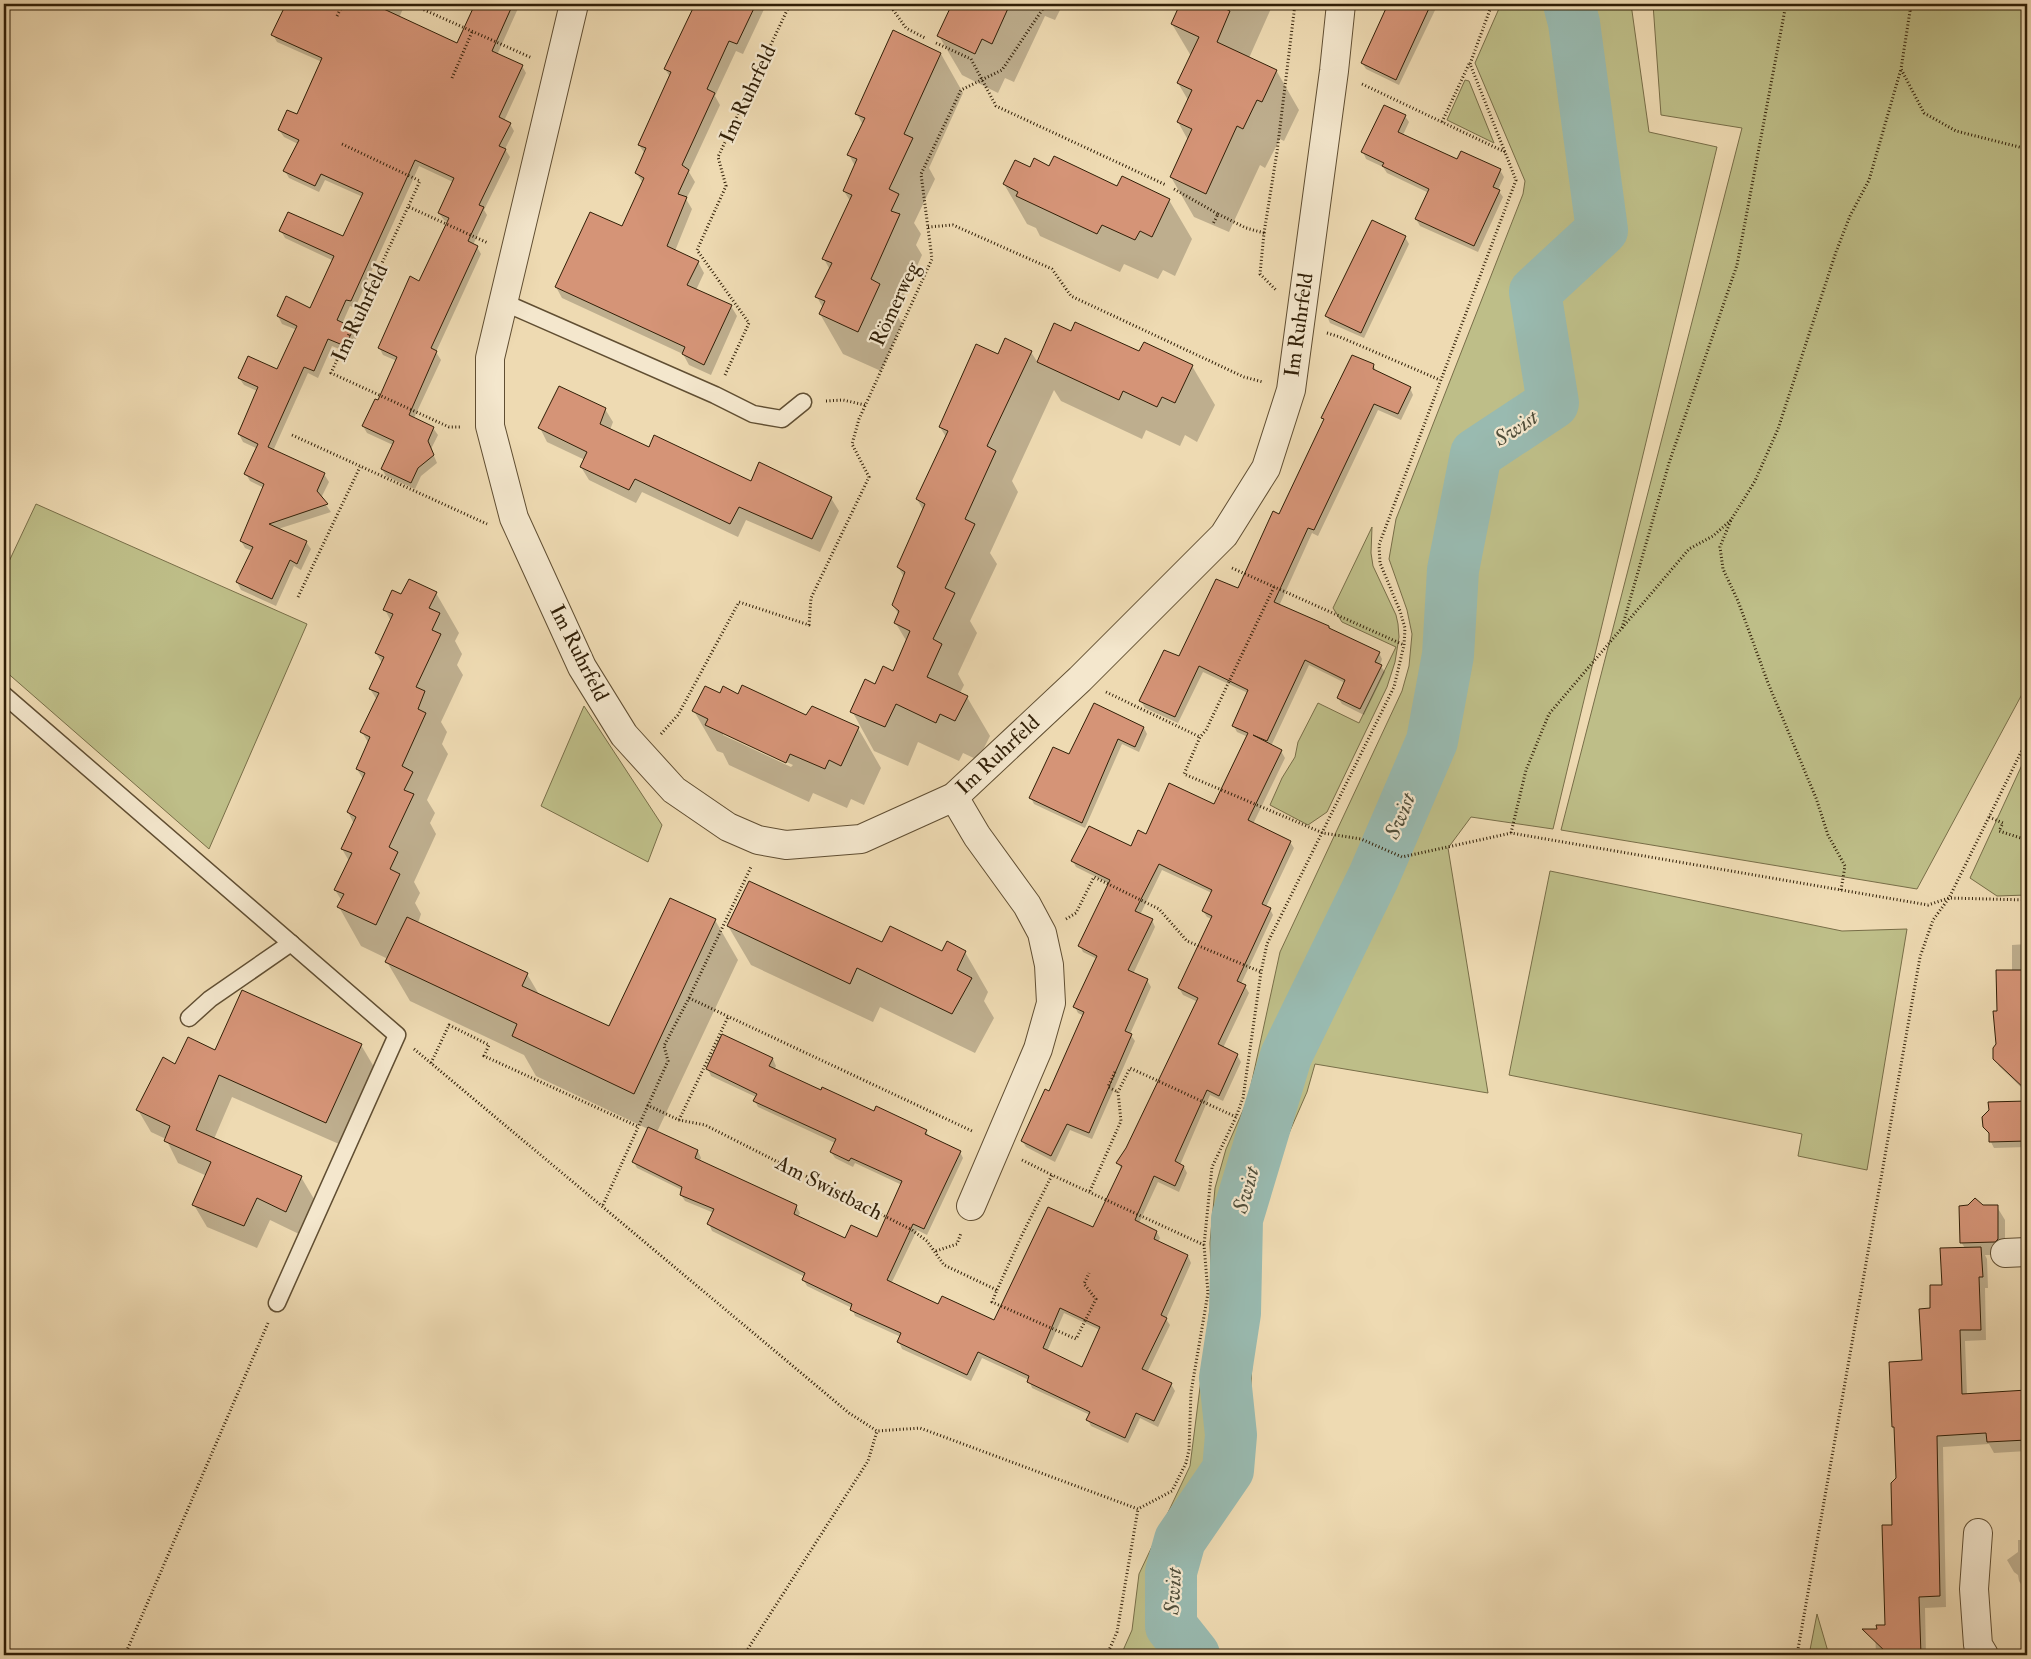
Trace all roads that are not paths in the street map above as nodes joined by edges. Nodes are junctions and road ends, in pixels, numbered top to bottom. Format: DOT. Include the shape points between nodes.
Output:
graph roads {
  1 [pos="574,4"];
  2 [pos="1341,4"];
  3 [pos="503,302"];
  4 [pos="803,402"];
  5 [pos="4,696"];
  6 [pos="954,797"];
  7 [pos="291,943"];
  8 [pos="189,1018"];
  9 [pos="971,1206"];
  10 [pos="277,1304"];
  11 [pos="1978,1533"];
  12 [pos="1984,1655"];
  1 -- 3 [label="street, Im Ruhrfeld"];
  2 -- 6 [label="street, Im Ruhrfeld" via="1290,390 1266,468 1224,535 1080,679"];
  3 -- 4 [label="lane" via="753,414 782,419"];
  3 -- 6 [label="street, Im Ruhrfeld" via="490,358 490,426 514,518 582,667 624,735 642,755 674,790 728,827 758,840 786,845 861,839"];
  5 -- 7 [label="lane"];
  6 -- 9 [label="street" via="977,836 1027,905 1042,933 1050,965 1050,1002 1038,1049"];
  7 -- 8 [label="lane" via="210,999"];
  7 -- 10 [label="lane" via="397,1035"];
  11 -- 12 [label="street" via="1974,1589 1978,1646"];
}
